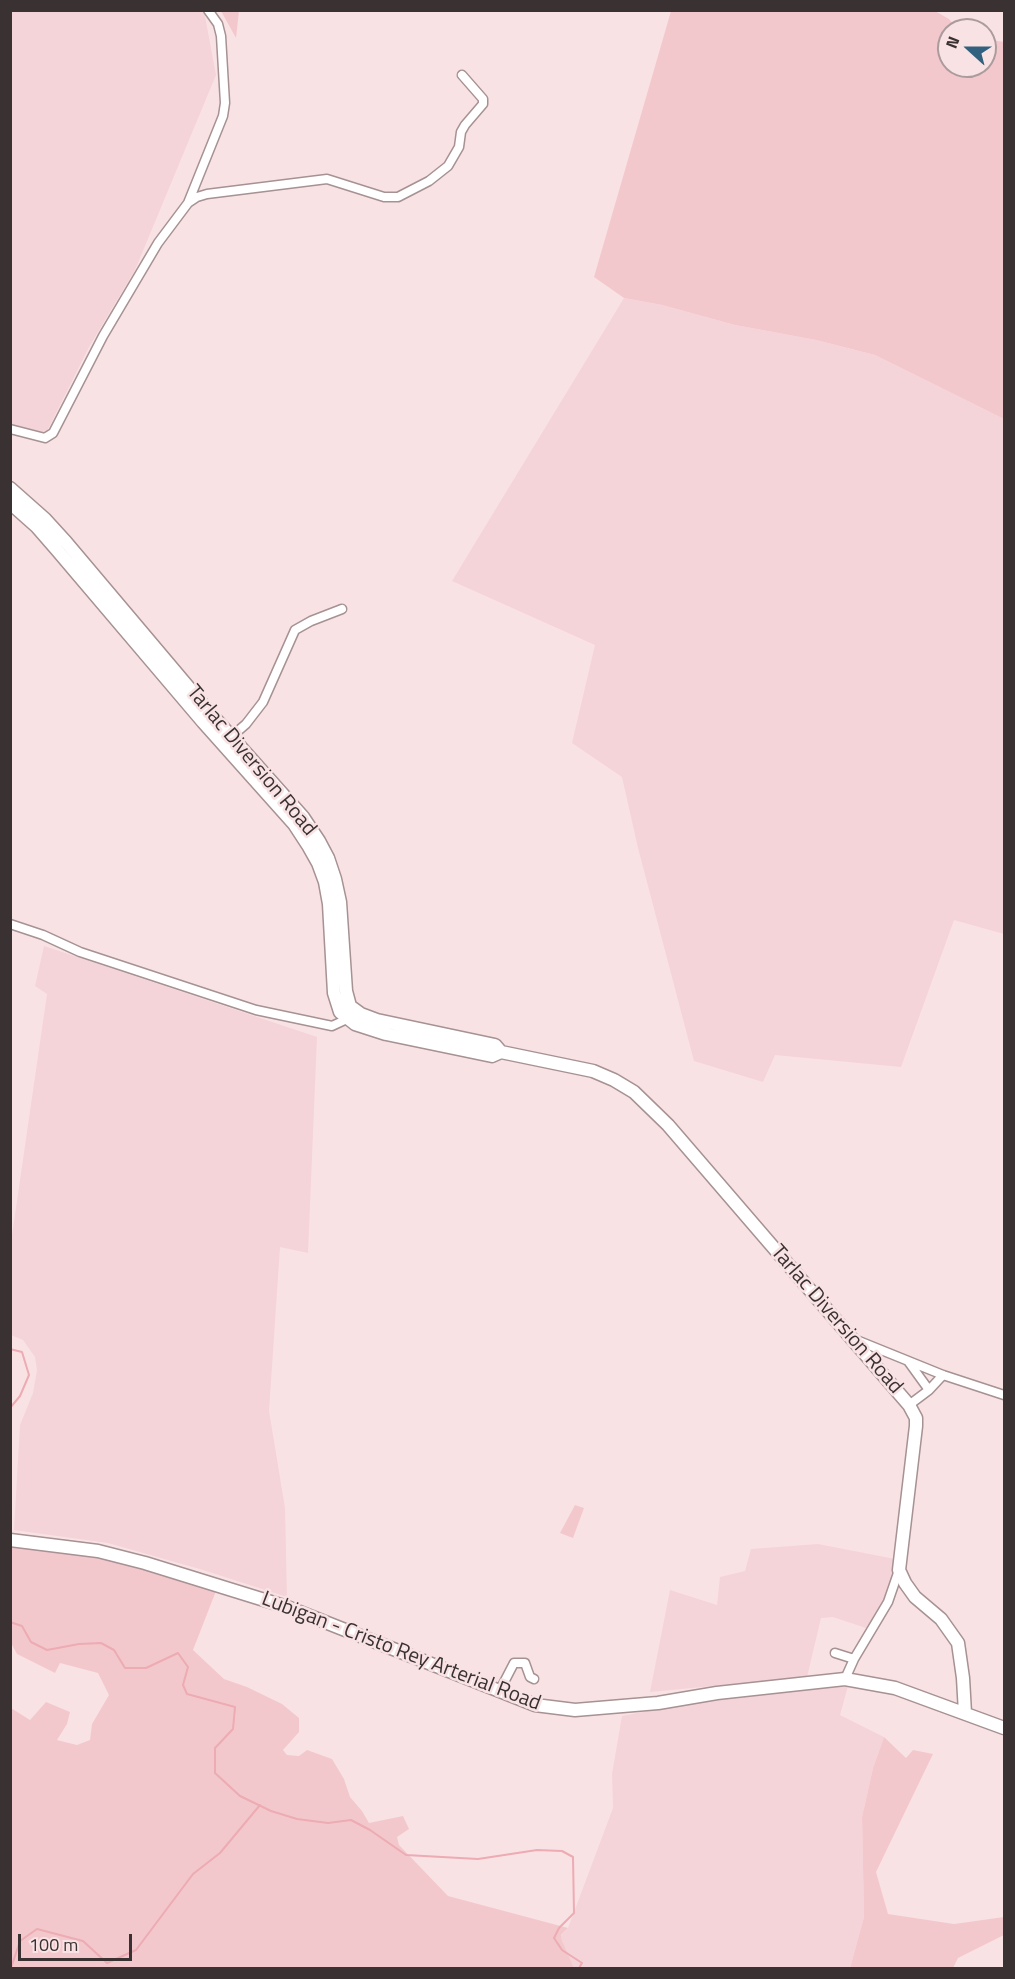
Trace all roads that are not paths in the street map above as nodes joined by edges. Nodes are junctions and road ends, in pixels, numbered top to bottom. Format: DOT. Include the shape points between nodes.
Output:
graph roads {
  1 [pos="208,10"];
  2 [pos="462,75"];
  3 [pos="188,203"];
  4 [pos="10,429"];
  5 [pos="10,488"];
  6 [pos="10,503"];
  7 [pos="342,609"];
  8 [pos="231,736"];
  9 [pos="10,924"];
  10 [pos="350,1014"];
  11 [pos="854,1339"];
  12 [pos="908,1361"];
  13 [pos="943,1376"];
  14 [pos="929,1390"];
  15 [pos="1005,1395"];
  16 [pos="909,1405"];
  17 [pos="10,1540"];
  18 [pos="899,1570"];
  19 [pos="836,1653"];
  20 [pos="854,1659"];
  21 [pos="534,1679"];
  22 [pos="845,1679"];
  23 [pos="499,1692"];
  24 [pos="965,1713"];
  25 [pos="1005,1728"];
  1 -- 3 [label="street" via="221,36 225,103"];
  2 -- 3 [label="street" via="483,104 461,132 459,147 448,166 398,197 389,198 327,179 207,194"];
  3 -- 4 [label="street" via="158,243 103,336 53,433 45,438"];
  5 -- 8 [label="main road, Tarlac Diversion Road" via="66,542"];
  6 -- 10 [label="main road, Tarlac Diversion Road" via="57,550 294,824 325,882 336,1003 340,1012"];
  7 -- 8 [label="street" via="295,630 263,702"];
  8 -- 10 [label="main road, Tarlac Diversion Road" via="303,817 328,858 340,902"];
  9 -- 10 [label="street" via="80,952 256,1010 332,1026"];
  10 -- 11 [label="main road, Tarlac Diversion Road" via="593,1071 634,1092 668,1125"];
  11 -- 12 [label="street"];
  11 -- 16 [label="main road, Tarlac Diversion Road"];
  12 -- 13 [label="street"];
  12 -- 14 [label="street"];
  13 -- 14 [label="street"];
  13 -- 15 [label="street"];
  14 -- 16 [label="street"];
  16 -- 18 [label="main road, Tarlac Diversion Road" via="916,1426"];
  17 -- 23 [label="main road, Lubigan - Cristo Rey Arterial Road" via="98,1551 145,1563 286,1607"];
  18 -- 20 [label="street" via="888,1602"];
  18 -- 24 [label="main road" via="915,1597 941,1619 958,1643"];
  19 -- 20 [label="street"];
  20 -- 22 [label="street"];
  21 -- 23 [label="street" via="525,1663 514,1663"];
  22 -- 23 [label="main road, Lubigan - Cristo Rey Arterial Road" via="575,1710 535,1705"];
  22 -- 24 [label="main road, Lubigan - Cristo Rey Arterial Road" via="895,1688"];
  24 -- 25 [label="main road, Lubigan - Cristo Rey Arterial Road"];
}
